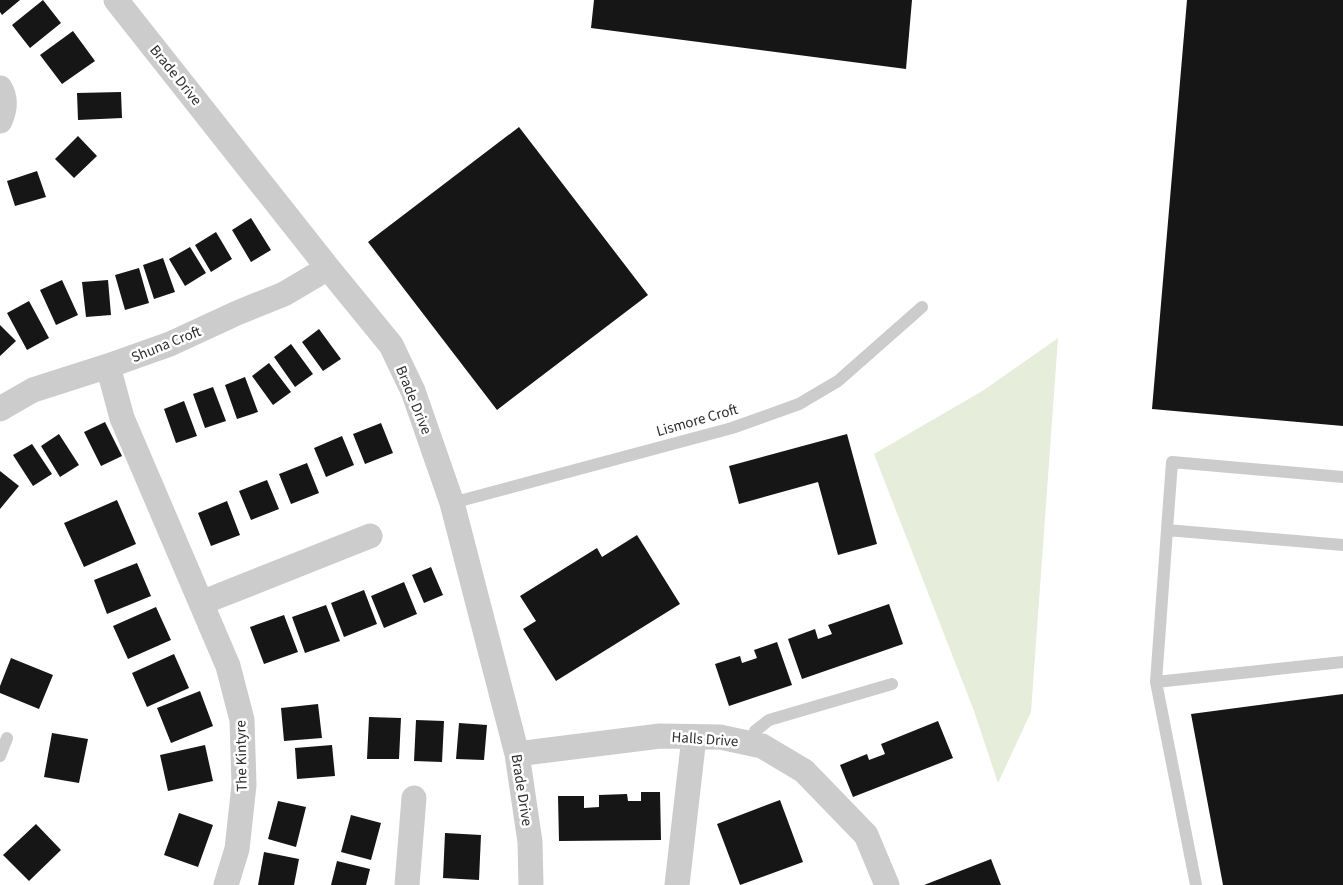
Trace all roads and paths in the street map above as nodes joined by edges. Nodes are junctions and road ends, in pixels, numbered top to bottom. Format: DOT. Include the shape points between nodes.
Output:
graph roads {
  1 [pos="116,0"];
  2 [pos="0,88"];
  3 [pos="0,120"];
  4 [pos="328,268"];
  5 [pos="922,307"];
  6 [pos="108,366"];
  7 [pos="0,409"];
  8 [pos="1343,476"];
  9 [pos="452,503"];
  10 [pos="1167,530"];
  11 [pos="370,536"];
  12 [pos="1343,545"];
  13 [pos="201,603"];
  14 [pos="1343,662"];
  15 [pos="1156,682"];
  16 [pos="892,684"];
  17 [pos="694,737"];
  18 [pos="7,738"];
  19 [pos="750,743"];
  20 [pos="517,754"];
  21 [pos="0,756"];
  22 [pos="414,798"];
  23 [pos="226,885"];
  24 [pos="407,885"];
  25 [pos="531,885"];
  26 [pos="677,885"];
  27 [pos="887,885"];
  28 [pos="1196,885"];
  1 -- 4 [label="street, Brade Drive"];
  2 -- 3 [label="street" via="4,94 4,112"];
  4 -- 6 [label="street, Shuna Croft" via="284,294 170,344"];
  4 -- 9 [label="street, Brade Drive" via="391,345 413,392"];
  5 -- 9 [label="lane, Lismore Croft" via="838,381 798,404 732,428"];
  6 -- 7 [label="street, Shuna Croft" via="33,390"];
  6 -- 13 [label="street, The Kintyre" via="122,418"];
  8 -- 10 [label="lane" via="1172,462"];
  9 -- 20 [label="street, Brade Drive"];
  10 -- 12 [label="lane"];
  10 -- 15 [label="lane"];
  11 -- 13 [label="street"];
  13 -- 23 [label="street, The Kintyre" via="228,666 242,720 244,785 237,849"];
  14 -- 15 [label="lane"];
  15 -- 28 [label="lane"];
  16 -- 19 [label="lane" via="769,720 755,731"];
  17 -- 19 [label="street, Halls Drive" via="720,737"];
  17 -- 20 [label="street, Halls Drive" via="660,736"];
  17 -- 26 [label="street"];
  18 -- 21 [label="lane"];
  19 -- 27 [label="street, Halls Drive" via="762,746 804,770 866,835"];
  20 -- 25 [label="street, Brade Drive" via="530,842"];
  22 -- 24 [label="street"];
}
